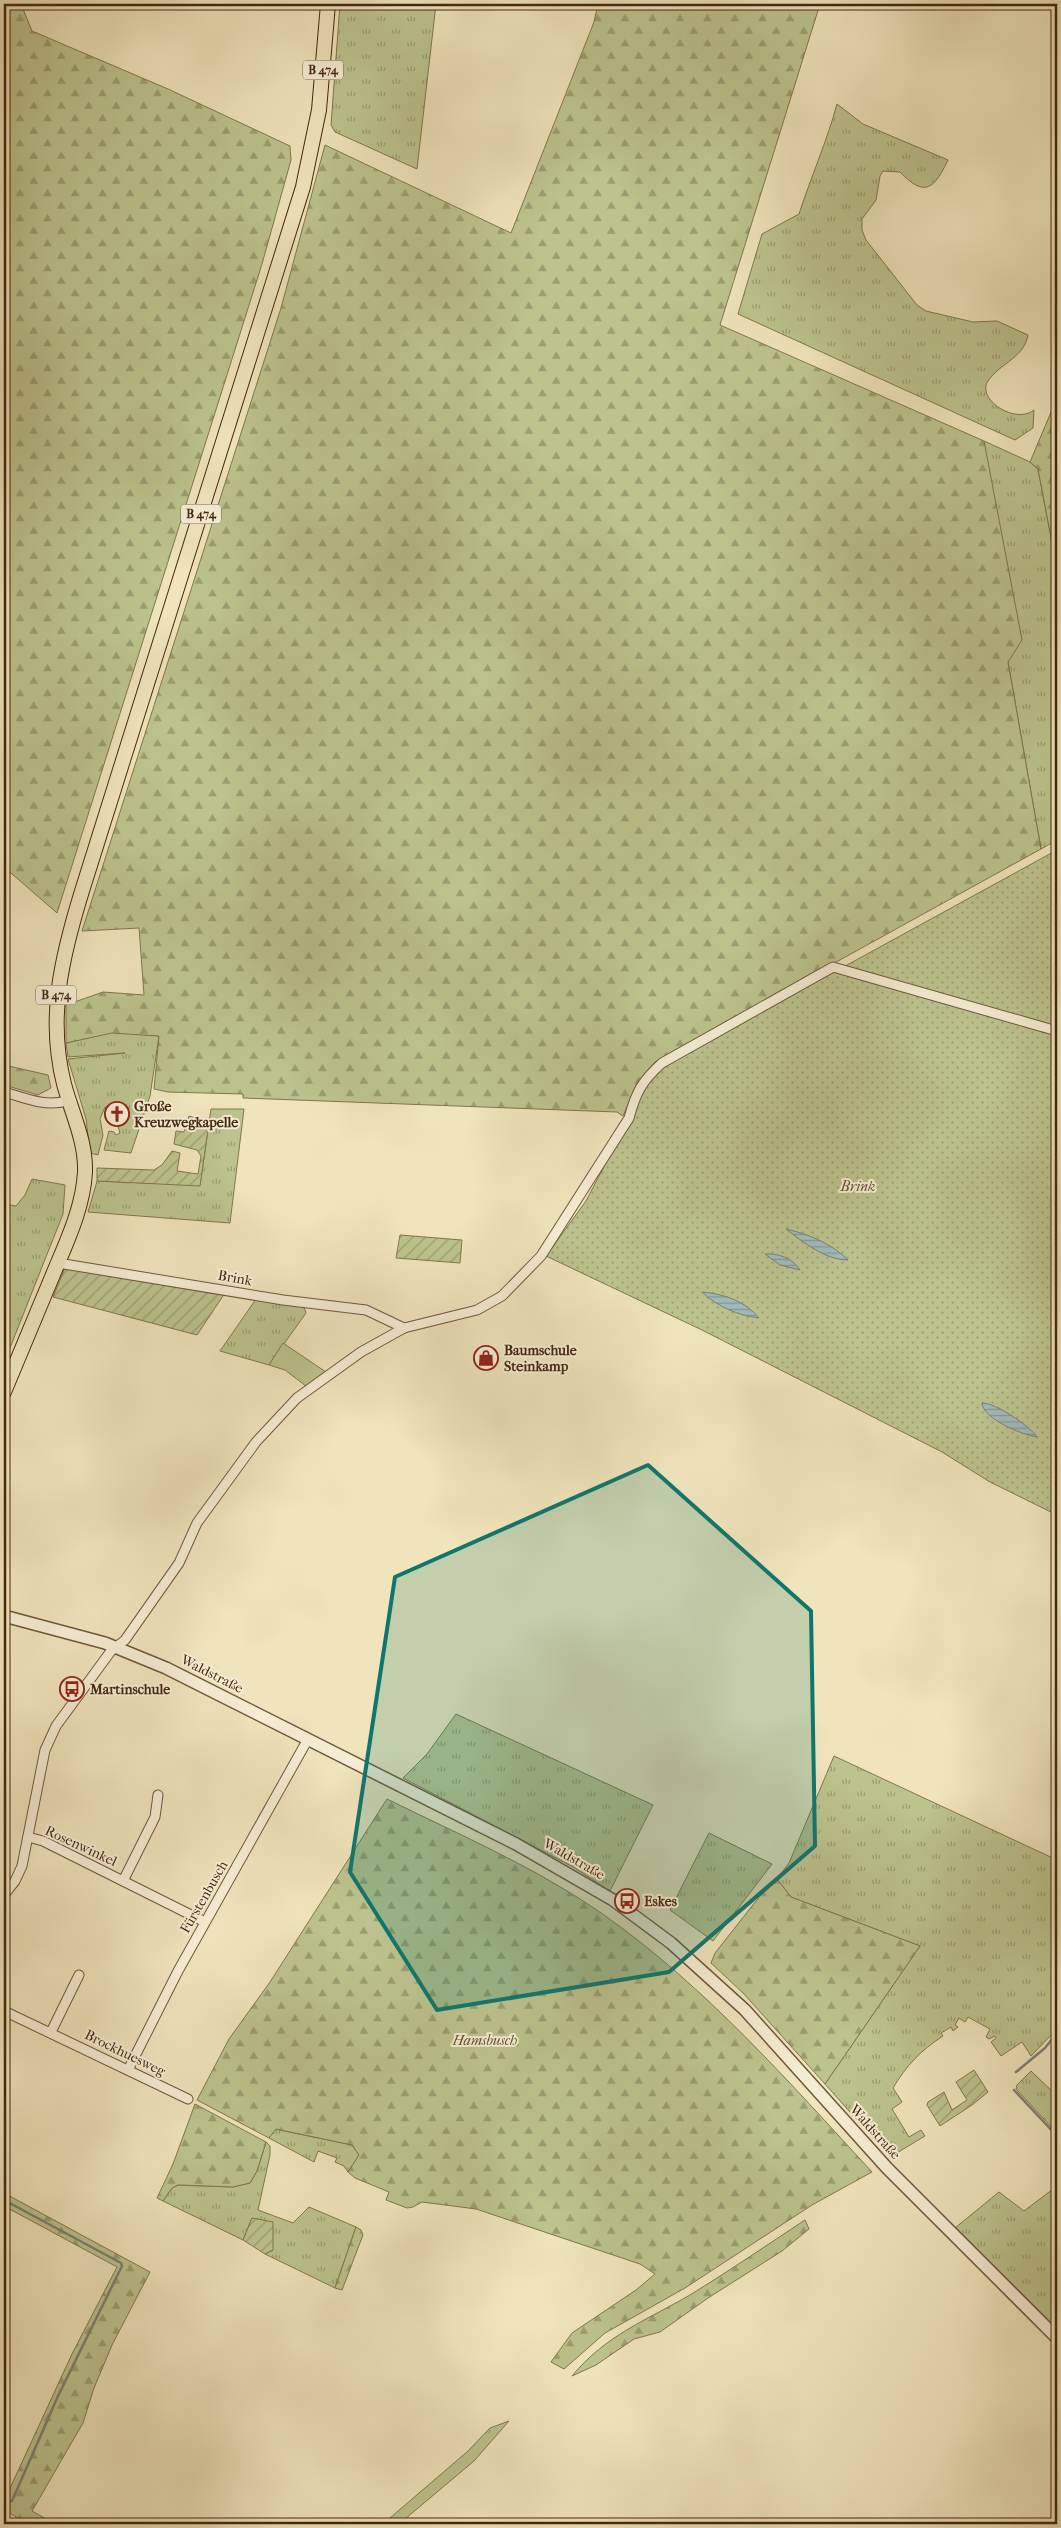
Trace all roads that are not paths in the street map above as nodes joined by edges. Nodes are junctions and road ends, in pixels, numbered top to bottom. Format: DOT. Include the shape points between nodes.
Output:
graph roads {
  1 [pos="328,4"];
  2 [pos="1057,1030"];
  3 [pos="4,1092"];
  4 [pos="69,1100"];
  5 [pos="58,1263"];
  6 [pos="404,1328"];
  7 [pos="4,1392"];
  8 [pos="4,1616"];
  9 [pos="117,1647"];
  10 [pos="308,1739"];
  11 [pos="158,1795"];
  12 [pos="28,1837"];
  13 [pos="123,1881"];
  14 [pos="4,1895"];
  15 [pos="205,1922"];
  16 [pos="79,1975"];
  17 [pos="4,2011"];
  18 [pos="51,2032"];
  19 [pos="128,2070"];
  20 [pos="188,2099"];
  21 [pos="1057,2338"];
  1 -- 4 [label="main road, B 474" via="319,110 303,187 60,969 56,997 56,1044"];
  2 -- 6 [label="street" via="833,967 662,1062 645,1078 635,1096 629,1118 571,1211 541,1256 502,1296 477,1310"];
  3 -- 4 [label="street" via="45,1103"];
  4 -- 5 [label="main road, B 474" via="83,1147 84,1179 77,1215"];
  5 -- 6 [label="street, Brink" via="366,1310"];
  5 -- 7 [label="main road, B 474"];
  6 -- 9 [label="street" via="341,1365 275,1418 197,1524 179,1563"];
  8 -- 9 [label="street, Waldstraße"];
  9 -- 10 [label="street, Waldstraße"];
  9 -- 12 [label="street" via="52,1734 45,1750"];
  10 -- 15 [label="street, Fürstenbusch"];
  10 -- 21 [label="street, Waldstraße" via="546,1860 613,1900 671,1943 745,2010 887,2168"];
  11 -- 13 [label="street, Rosenwinkel" via="155,1817"];
  12 -- 13 [label="street, Rosenwinkel" via="43,1841"];
  12 -- 14 [label="street" via="20,1872"];
  13 -- 15 [label="street, Rosenwinkel"];
  15 -- 19 [label="street, Fürstenbusch"];
  16 -- 18 [label="street"];
  17 -- 18 [label="street, Brockhuesweg"];
  18 -- 19 [label="street, Brockhuesweg"];
  19 -- 20 [label="street, Brockhuesweg"];
}
